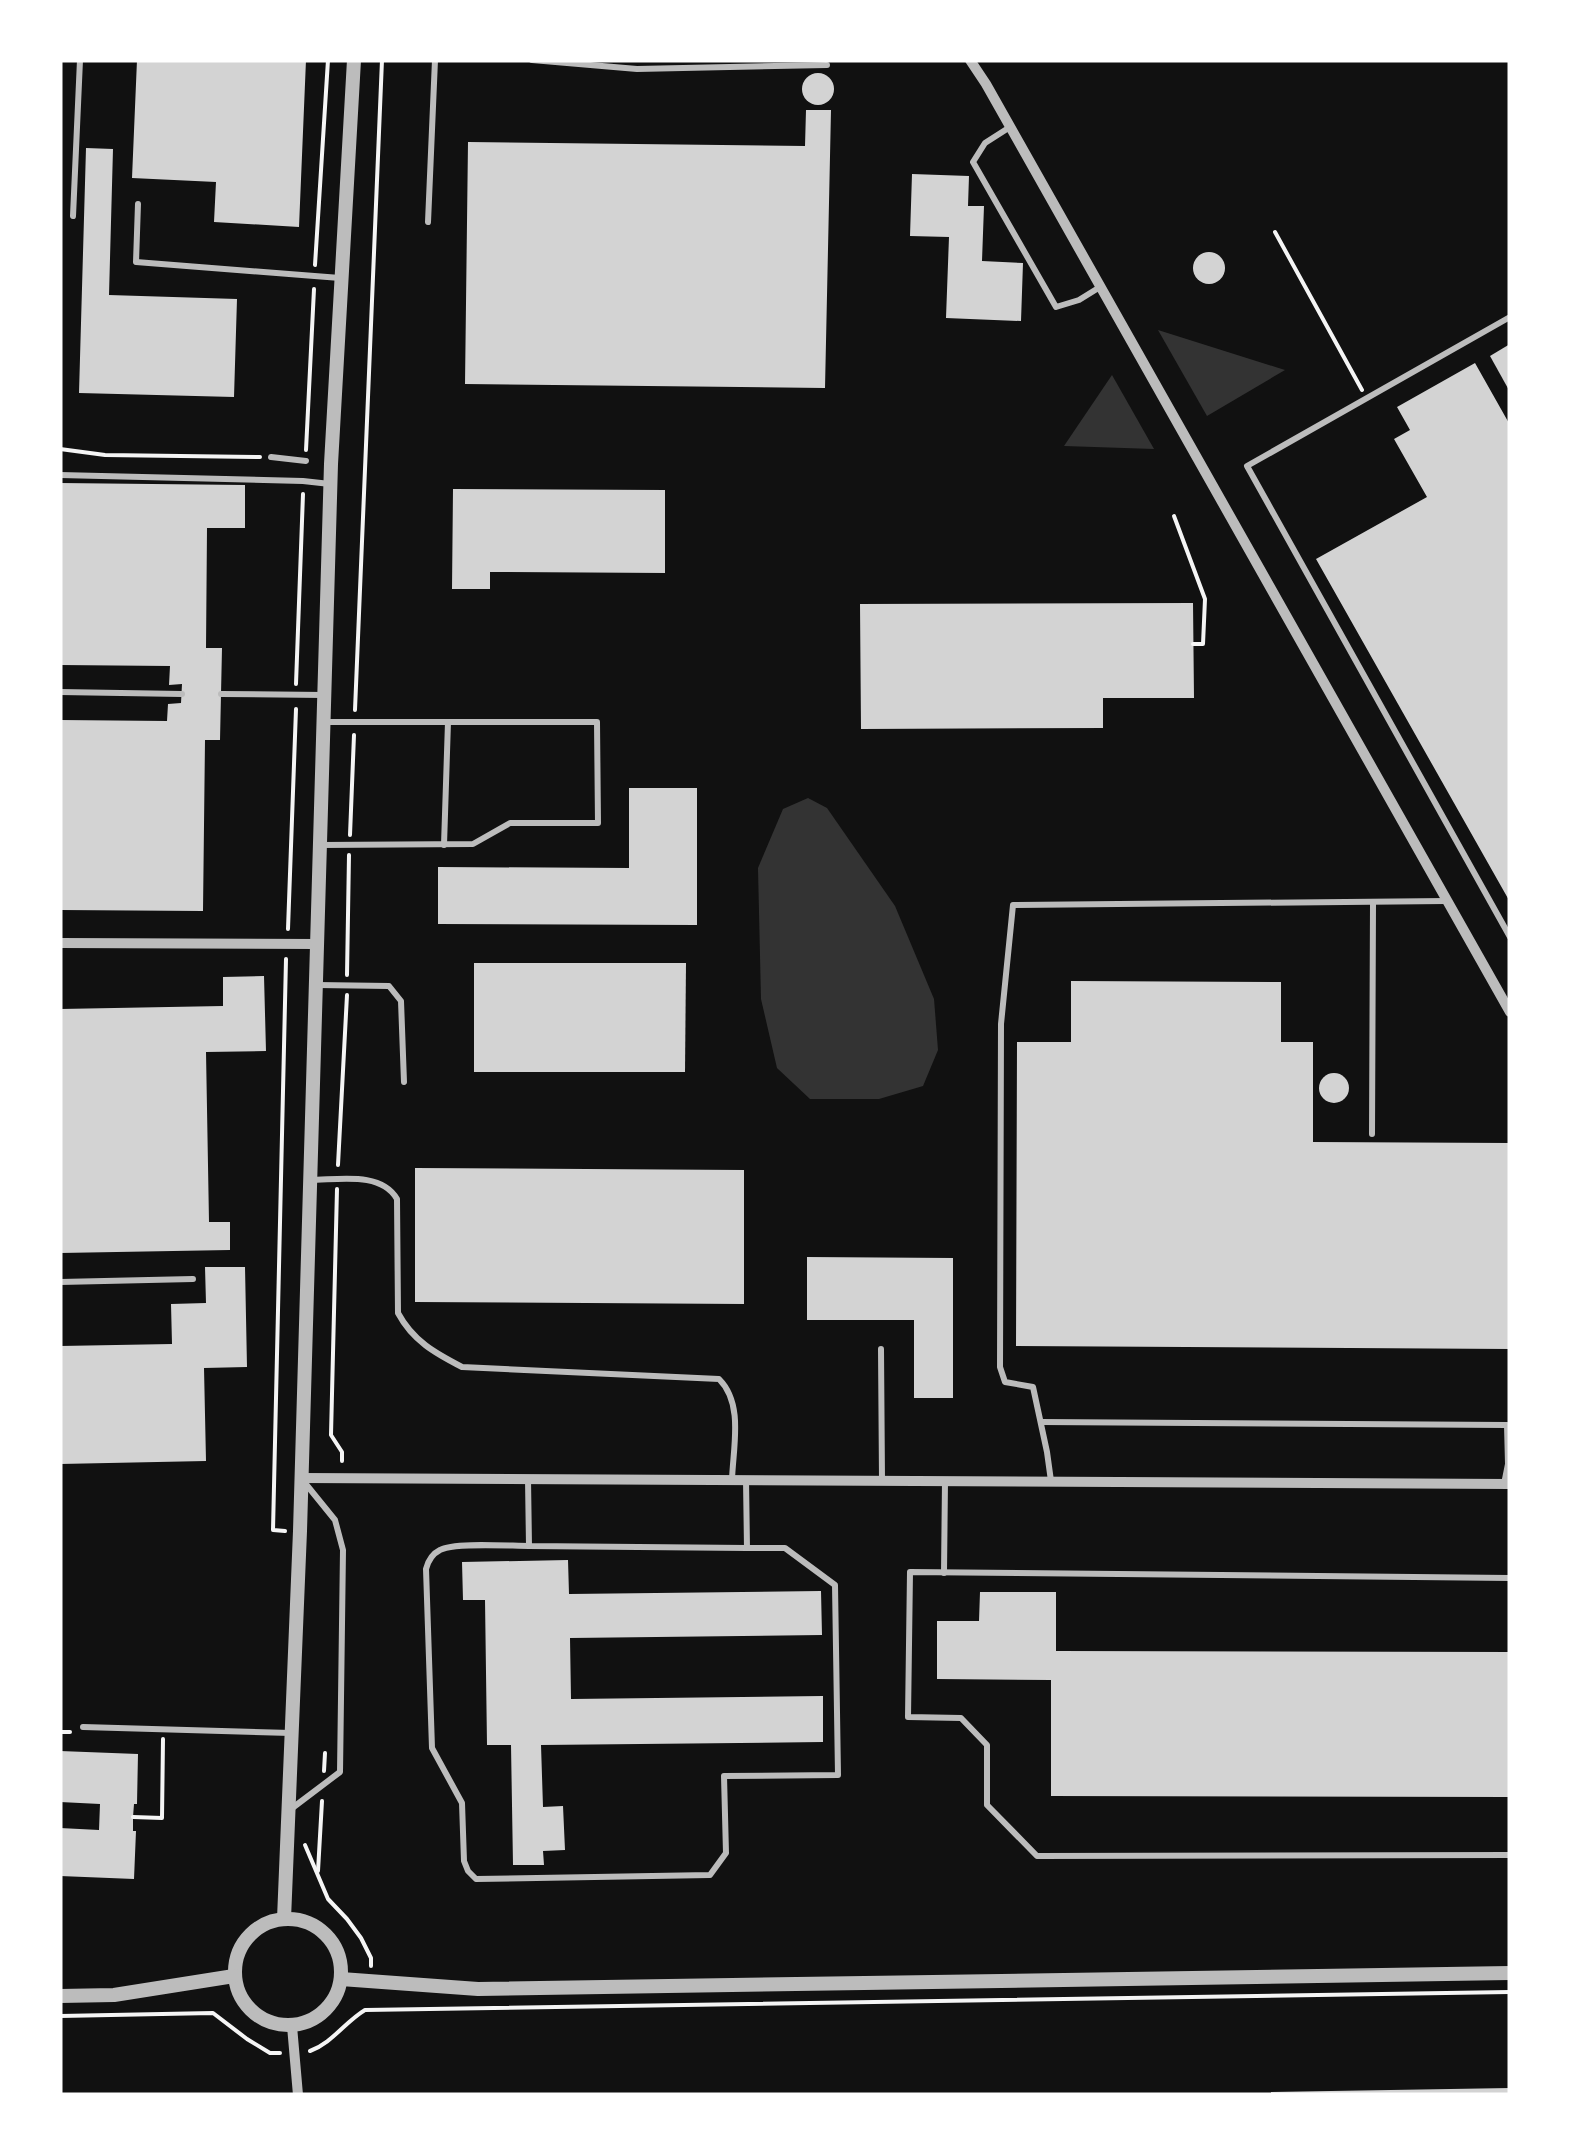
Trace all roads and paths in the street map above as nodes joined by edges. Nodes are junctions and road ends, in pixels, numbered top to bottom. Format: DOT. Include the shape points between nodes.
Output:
graph roads {
  1 [pos="80,60"];
  2 [pos="328,60"];
  3 [pos="354,60"];
  4 [pos="382,60"];
  5 [pos="435,60"];
  6 [pos="532,60"];
  7 [pos="970,60"];
  8 [pos="638,64"];
  9 [pos="827,65"];
  10 [pos="1010,127"];
  11 [pos="365,170"];
  12 [pos="376,170"];
  13 [pos="320,200"];
  14 [pos="332,200"];
  15 [pos="138,204"];
  16 [pos="362,214"];
  17 [pos="374,215"];
  18 [pos="73,216"];
  19 [pos="428,222"];
  20 [pos="1275,232"];
  21 [pos="314,276"];
  22 [pos="341,278"];
  23 [pos="1100,287"];
  24 [pos="1510,317"];
  25 [pos="1366,398"];
  26 [pos="60,449"];
  27 [pos="272,457"];
  28 [pos="306,461"];
  29 [pos="60,476"];
  30 [pos="303,481"];
  31 [pos="331,484"];
  32 [pos="1174,516"];
  33 [pos="1193,644"];
  34 [pos="60,692"];
  35 [pos="182,694"];
  36 [pos="221,694"];
  37 [pos="296,695"];
  38 [pos="324,695"];
  39 [pos="324,722"];
  40 [pos="354,722"];
  41 [pos="448,722"];
  42 [pos="444,844"];
  43 [pos="321,845"];
  44 [pos="350,845"];
  45 [pos="1448,902"];
  46 [pos="1373,904"];
  47 [pos="289,905"];
  48 [pos="300,905"];
  49 [pos="1510,937"];
  50 [pos="60,944"];
  51 [pos="287,944"];
  52 [pos="317,944"];
  53 [pos="316,985"];
  54 [pos="347,986"];
  55 [pos="1510,1012"];
  56 [pos="404,1082"];
  57 [pos="1372,1134"];
  58 [pos="309,1180"];
  59 [pos="338,1180"];
  60 [pos="193,1279"];
  61 [pos="60,1282"];
  62 [pos="881,1349"];
  63 [pos="1041,1422"];
  64 [pos="1509,1425"];
  65 [pos="342,1461"];
  66 [pos="301,1478"];
  67 [pos="528,1479"];
  68 [pos="732,1480"];
  69 [pos="746,1480"];
  70 [pos="882,1481"];
  71 [pos="946,1481"];
  72 [pos="1051,1482"];
  73 [pos="1507,1484"];
  74 [pos="285,1531"];
  75 [pos="528,1546"];
  76 [pos="746,1548"];
  77 [pos="944,1573"];
  78 [pos="1510,1578"];
  79 [pos="83,1727"];
  80 [pos="163,1729"];
  81 [pos="292,1732"];
  82 [pos="325,1753"];
  83 [pos="323,1785"];
  84 [pos="290,1810"];
  85 [pos="133,1818"];
  86 [pos="1510,1855"];
  87 [pos="311,1858"];
  88 [pos="318,1871"];
  89 [pos="284,1919"];
  90 [pos="1510,1973"];
  91 [pos="234,1976"];
  92 [pos="341,1979"];
  93 [pos="371,1981"];
  94 [pos="1510,1992"];
  95 [pos="60,1996"];
  96 [pos="60,2016"];
  97 [pos="292,2026"];
  98 [pos="294,2053"];
  99 [pos="298,2095"];
  1 -- 18 [label="lane"];
  2 -- 13 [label="path"];
  3 -- 22 [label="street"];
  4 -- 12 [label="path"];
  5 -- 19 [label="lane"];
  6 -- 8 [label="lane"];
  7 -- 10 [label="street"];
  8 -- 9 [label="lane"];
  10 -- 23 [label="street"];
  10 -- 23 [label="lane" via="973,162 1056,306"];
  11 -- 12 [label="path"];
  12 -- 17 [label="path"];
  13 -- 14 [label="path"];
  13 -- 21 [label="path"];
  15 -- 21 [label="lane" via="136,262"];
  16 -- 17 [label="path"];
  17 -- 40 [label="path"];
  20 -- 25 [label="path"];
  21 -- 22 [label="lane"];
  21 -- 28 [label="path"];
  22 -- 31 [label="street"];
  23 -- 45 [label="street"];
  24 -- 25 [label="lane"];
  25 -- 49 [label="lane" via="1247,466"];
  26 -- 27 [label="path"];
  27 -- 28 [label="lane"];
  29 -- 30 [label="lane"];
  30 -- 31 [label="lane"];
  30 -- 37 [label="path"];
  31 -- 38 [label="street"];
  32 -- 33 [label="path" via="1205,598 1203,644"];
  34 -- 35 [label="lane"];
  36 -- 37 [label="lane"];
  37 -- 38 [label="lane"];
  37 -- 47 [label="path"];
  38 -- 39 [label="street"];
  39 -- 40 [label="lane"];
  39 -- 43 [label="street"];
  40 -- 41 [label="lane"];
  40 -- 44 [label="path"];
  41 -- 42 [label="lane"];
  41 -- 42 [label="lane" via="597,722 598,823 510,823 474,844"];
  42 -- 44 [label="lane"];
  43 -- 44 [label="lane"];
  43 -- 52 [label="street"];
  44 -- 54 [label="path"];
  45 -- 46 [label="lane"];
  45 -- 55 [label="street"];
  46 -- 57 [label="lane"];
  46 -- 63 [label="lane" via="1012,905 1001,1024 1000,1367 1005,1382 1033,1386"];
  47 -- 48 [label="path"];
  47 -- 51 [label="path"];
  50 -- 51 [label="street"];
  51 -- 52 [label="street"];
  51 -- 74 [label="path" via="273,1530"];
  52 -- 53 [label="street"];
  53 -- 54 [label="lane"];
  53 -- 58 [label="street"];
  54 -- 56 [label="lane" via="396,992"];
  54 -- 59 [label="path"];
  58 -- 59 [label="lane"];
  58 -- 66 [label="street"];
  59 -- 65 [label="path" via="332,1436"];
  59 -- 68 [label="lane" via="384,1184 397,1199 398,1314 430,1350 480,1370 719,1380 734,1404"];
  60 -- 61 [label="lane"];
  62 -- 70 [label="lane"];
  63 -- 64 [label="lane"];
  63 -- 72 [label="lane"];
  64 -- 73 [label="lane"];
  66 -- 67 [label="street"];
  66 -- 81 [label="street"];
  66 -- 83 [label="lane" via="335,1520 343,1550 340,1772"];
  67 -- 68 [label="street"];
  67 -- 75 [label="lane"];
  68 -- 69 [label="street"];
  69 -- 70 [label="street"];
  69 -- 76 [label="lane"];
  70 -- 71 [label="street"];
  71 -- 72 [label="street"];
  71 -- 77 [label="lane"];
  72 -- 73 [label="street"];
  75 -- 76 [label="lane"];
  75 -- 76 [label="lane" via="448,1547 426,1569 432,1748 462,1803 464,1862 476,1878 710,1875 726,1853 724,1776 838,1776 835,1585 785,1548"];
  77 -- 78 [label="lane"];
  77 -- 86 [label="lane" via="910,1572 908,1717 960,1718 987,1745 987,1805 1036,1856"];
  79 -- 80 [label="lane"];
  80 -- 81 [label="lane"];
  80 -- 85 [label="path" via="162,1818"];
  81 -- 84 [label="street"];
  82 -- 83 [label="path"];
  83 -- 84 [label="lane"];
  83 -- 88 [label="path"];
  84 -- 89 [label="street"];
  87 -- 88 [label="path"];
  88 -- 93 [label="path" via="328,1899 371,1958"];
  89 -- 91 [label="street" via="254,1931 242,1944"];
  89 -- 92 [label="street" via="300,1920 326,1936"];
  90 -- 93 [label="street" via="478,1989"];
  91 -- 95 [label="street" via="114,1995"];
  91 -- 97 [label="street" via="253,2013"];
  92 -- 93 [label="street"];
  92 -- 97 [label="street" via="325,2011"];
  94 -- 98 [label="path" via="365,2010 314,2051"];
  96 -- 98 [label="path" via="213,2013 270,2053"];
  97 -- 98 [label="street"];
  98 -- 99 [label="street"];
}
